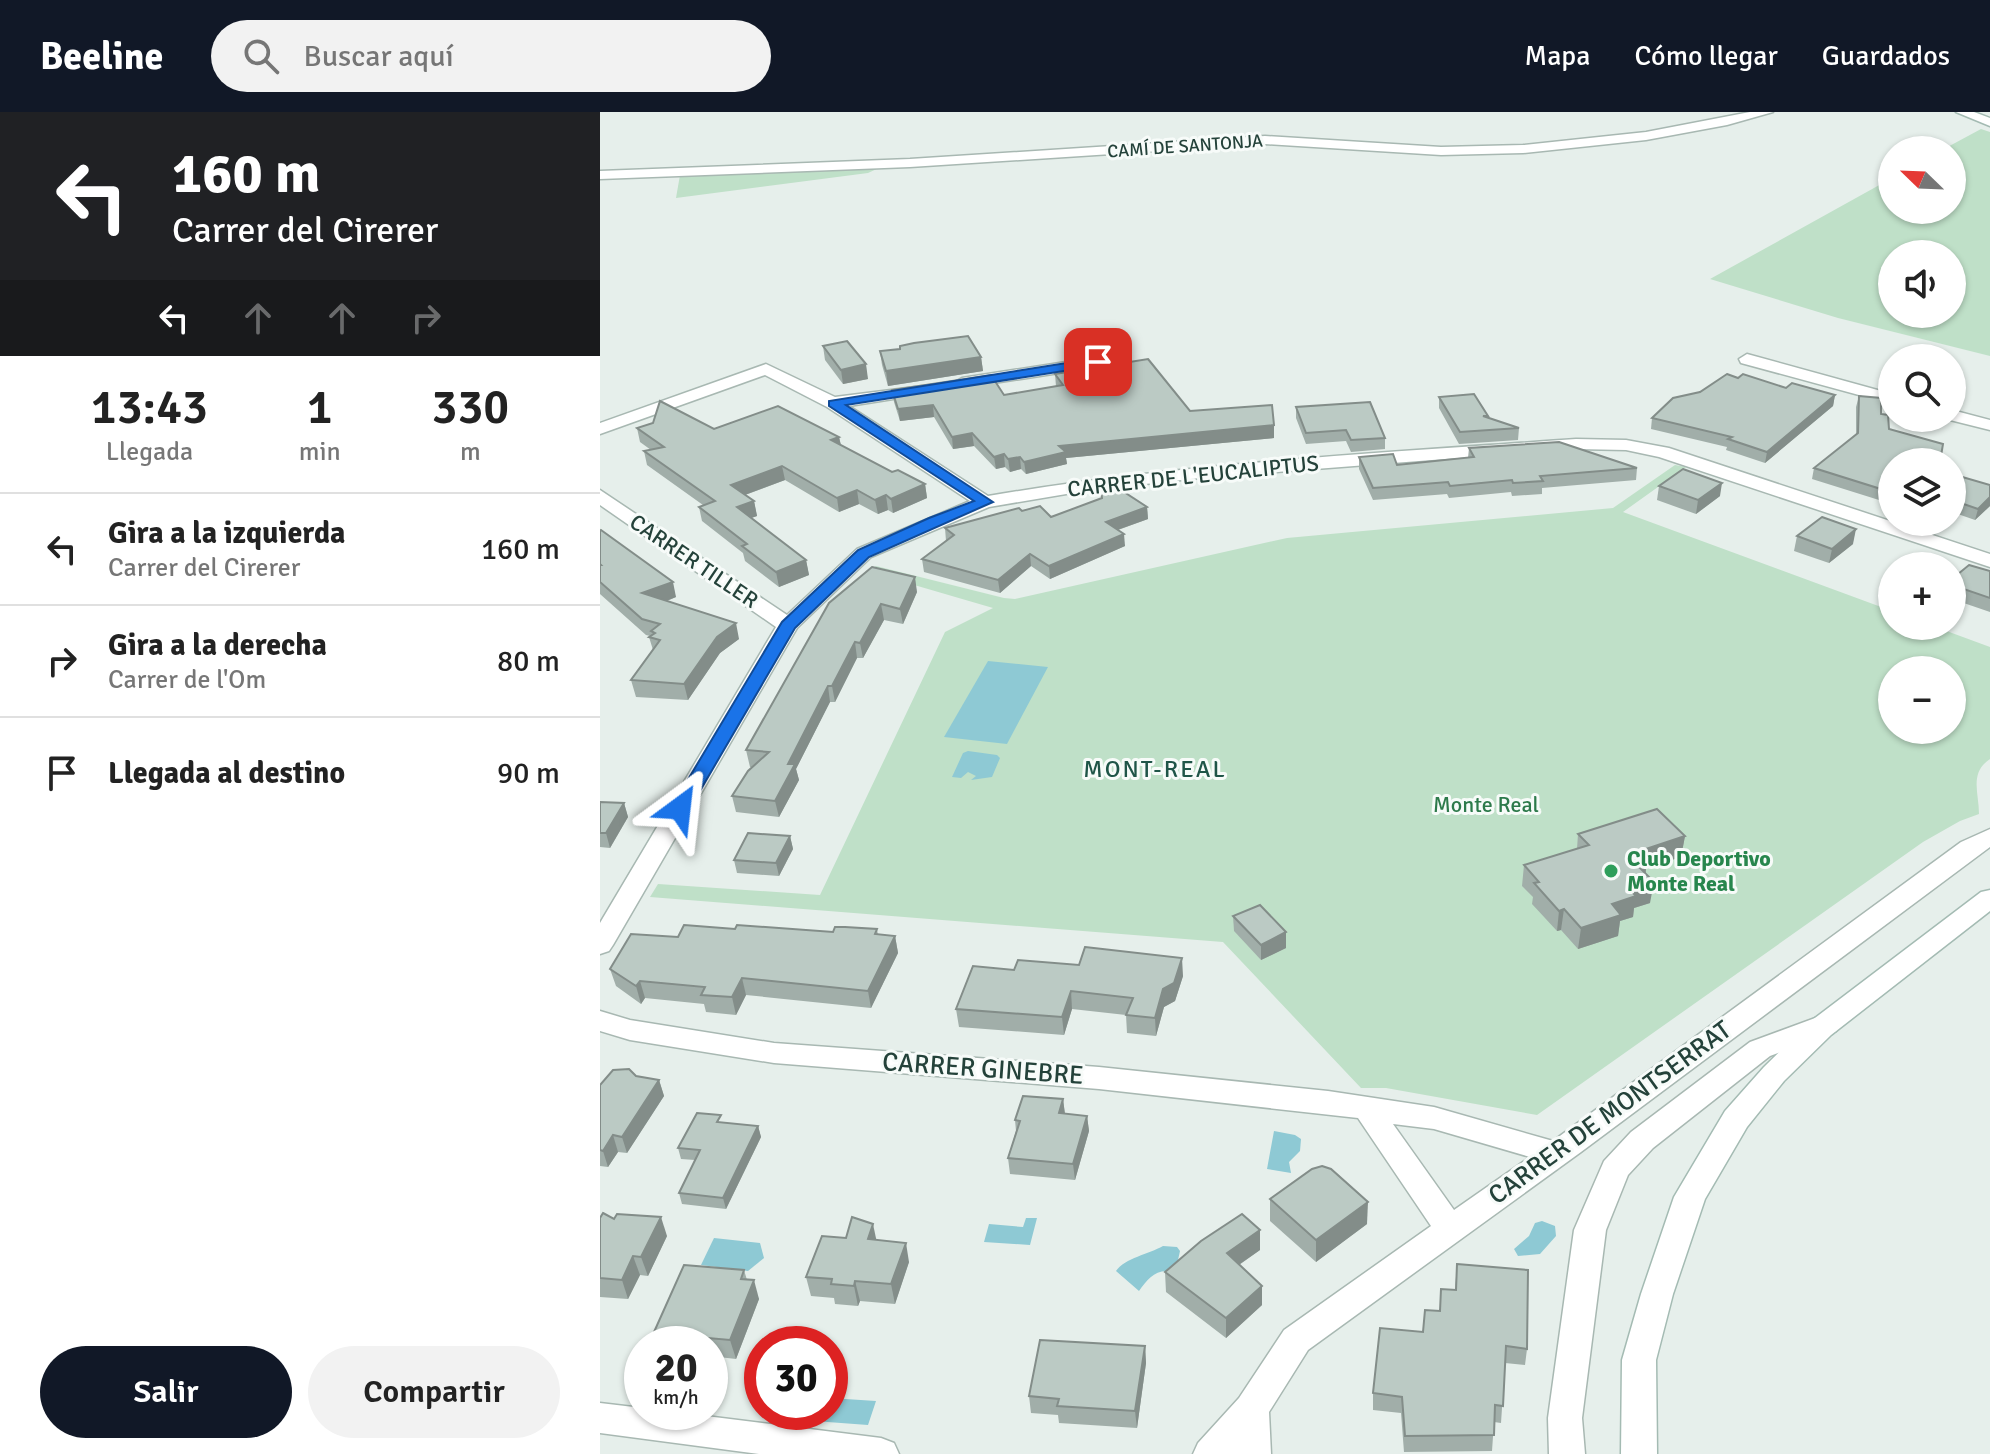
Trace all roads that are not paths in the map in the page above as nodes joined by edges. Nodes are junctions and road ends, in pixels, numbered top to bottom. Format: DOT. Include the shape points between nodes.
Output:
graph roads {
  1 [pos="1767,112"];
  2 [pos="1962,112"];
  3 [pos="1990,122"];
  4 [pos="600,175"];
  5 [pos="1747,359"];
  6 [pos="1098,362"];
  7 [pos="1878,395"];
  8 [pos="833,403"];
  9 [pos="1966,419"];
  10 [pos="1990,425"];
  11 [pos="600,429"];
  12 [pos="985,502"];
  13 [pos="604,504"];
  14 [pos="1990,561"];
  15 [pos="788,625"];
  16 [pos="1980,842"];
  17 [pos="1990,898"];
  18 [pos="600,945"];
  19 [pos="1828,1023"];
  20 [pos="603,1028"];
  21 [pos="1367,1109"];
  22 [pos="1556,1153"];
  23 [pos="1450,1229"];
  24 [pos="1251,1409"];
  25 [pos="600,1418"];
  26 [pos="881,1454"];
  27 [pos="1211,1454"];
  28 [pos="1253,1454"];
  29 [pos="1567,1454"];
  30 [pos="1639,1454"];
  1 -- 4 [label="street, CAMÍ DE SANTONJA" via="1602,143 1484,151 1265,140 910,163"];
  2 -- 3 [label="street"];
  5 -- 7 [label="street"];
  6 -- 8 [label="street"];
  8 -- 11 [label="street" via="766,369"];
  8 -- 12 [label="street"];
  9 -- 10 [label="street"];
  12 -- 14 [label="street, CARRER DE L'EUCALIPTUS" via="1200,472 1576,444 1626,445 1719,468"];
  12 -- 15 [label="street, CARRER DE L'EUCALIPTUS" via="864,553"];
  13 -- 15 [label="street, CARRER TILLER"];
  15 -- 18 [label="street, CARRER DE L'EUCALIPTUS"];
  16 -- 22 [label="street, CARRER DE MONTSERRAT"];
  17 -- 19 [label="street"];
  19 -- 29 [label="street, CARRER DE MONTSERRAT" via="1760,1049 1642,1140 1615,1169 1590,1230 1565,1418"];
  19 -- 30 [label="street" via="1736,1119 1690,1197 1639,1360"];
  20 -- 21 [label="street, CARRER GINEBRE" via="774,1053 1099,1078"];
  21 -- 22 [label="street, CARRER GINEBRE" via="1434,1118"];
  21 -- 23 [label="street"];
  22 -- 23 [label="street, CARRER DE MONTSERRAT"];
  23 -- 24 [label="street, CARRER DE MONTSERRAT" via="1296,1340"];
  24 -- 27 [label="street, CARRER DE MONTSERRAT"];
  24 -- 28 [label="street"];
  25 -- 26 [label="street"];
}
